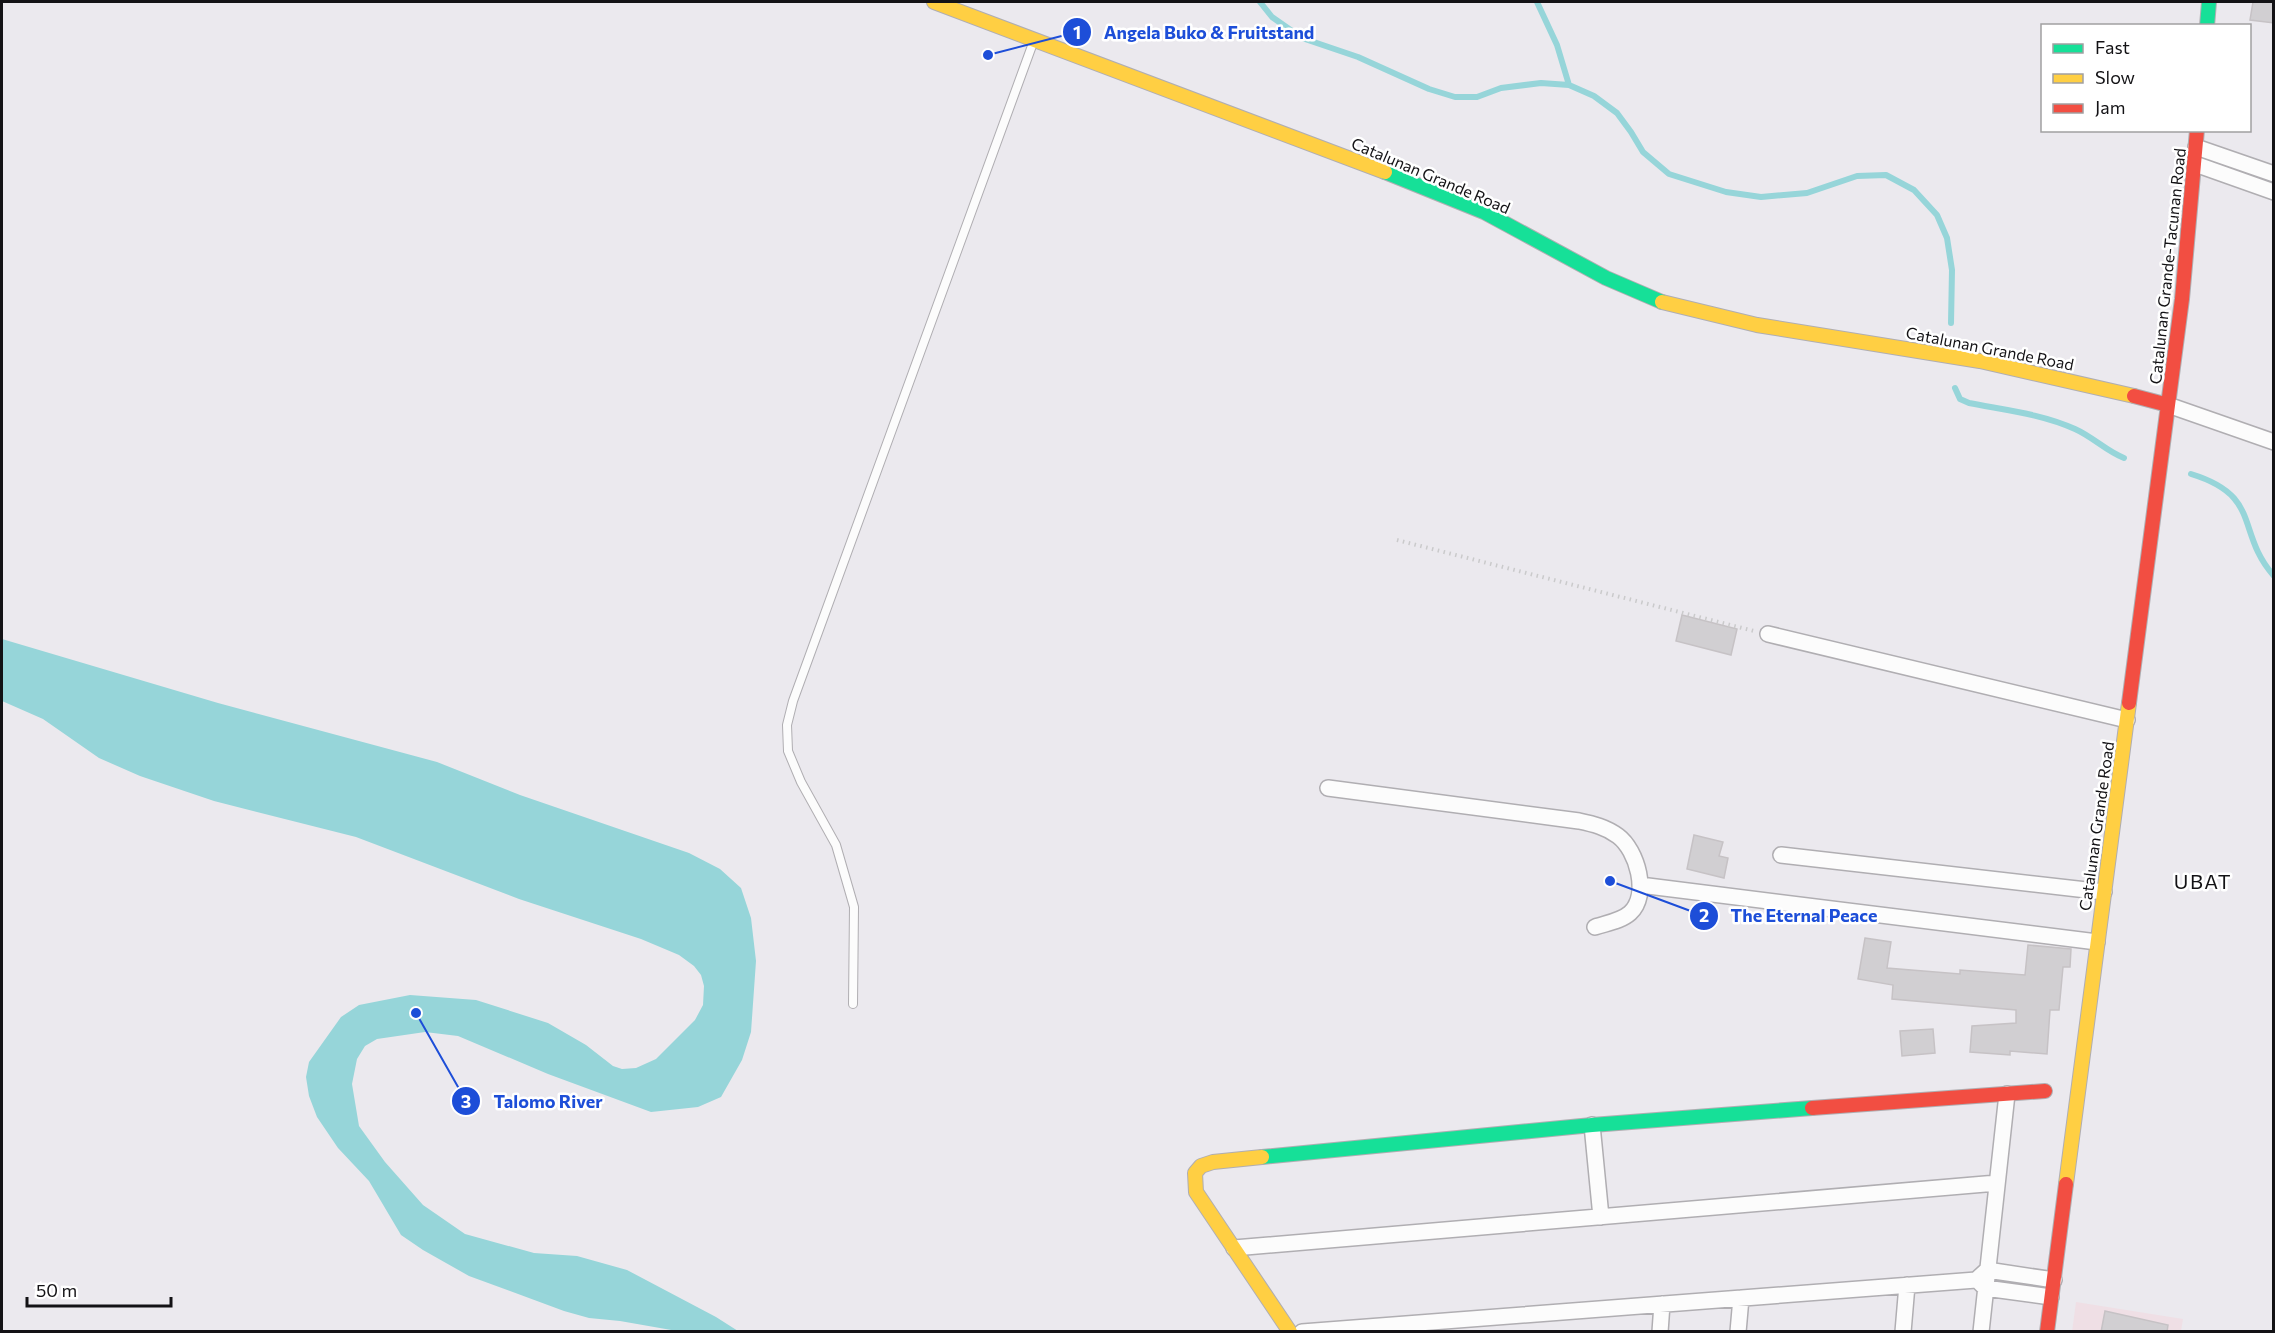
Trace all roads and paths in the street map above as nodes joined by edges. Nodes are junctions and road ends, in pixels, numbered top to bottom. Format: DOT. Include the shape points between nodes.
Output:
graph roads {
  1 [pos="934,2"];
  2 [pos="2209,2"];
  3 [pos="2206,24"];
  4 [pos="1034,40"];
  5 [pos="2198,132"];
  6 [pos="2196,147"];
  7 [pos="2195,165"];
  8 [pos="2274,174"];
  9 [pos="2274,192"];
  10 [pos="2168,405"];
  11 [pos="2274,442"];
  12 [pos="1397,540"];
  13 [pos="1767,634"];
  14 [pos="2127,720"];
  15 [pos="1328,788"];
  16 [pos="1780,855"];
  17 [pos="1640,885"];
  18 [pos="2104,892"];
  19 [pos="1595,927"];
  20 [pos="2097,942"];
  21 [pos="853,1004"];
  22 [pos="2045,1091"];
  23 [pos="2007,1094"];
  24 [pos="1592,1125"];
  25 [pos="1996,1183"];
  26 [pos="1602,1217"];
  27 [pos="1234,1248"];
  28 [pos="1983,1279"];
  29 [pos="2054,1280"];
  30 [pos="1907,1285"];
  31 [pos="2051,1297"];
  32 [pos="1741,1298"];
  33 [pos="1662,1304"];
  34 [pos="1290,1332"];
  35 [pos="1302,1332"];
  36 [pos="1659,1332"];
  37 [pos="1738,1332"];
  38 [pos="1903,1332"];
  39 [pos="1981,1332"];
  40 [pos="2047,1332"];
  1 -- 4 [label="main road, Catalunan Grande Road"];
  2 -- 3 [label="main road"];
  4 -- 10 [label="main road, Catalunan Grande Road" via="1426,188 1490,215 1619,285 1664,302 1765,327 1988,362"];
  4 -- 21 [label="lane" via="787,725 788,752 836,844 854,907"];
  5 -- 6 [label="main road, Catalunan Grande-Tacunan Road"];
  6 -- 7 [label="main road, Catalunan Grande-Tacunan Road"];
  6 -- 8 [label="street"];
  7 -- 9 [label="street"];
  7 -- 10 [label="main road, Catalunan Grande-Tacunan Road"];
  10 -- 11 [label="street"];
  10 -- 14 [label="main road, Catalunan Grande Road"];
  12 -- 13 [label="path"];
  13 -- 14 [label="street"];
  14 -- 18 [label="main road, Catalunan Grande Road"];
  15 -- 17 [label="street" via="1596,824 1621,838 1631,851"];
  16 -- 18 [label="street"];
  17 -- 19 [label="street" via="1636,906 1629,913"];
  17 -- 20 [label="street"];
  18 -- 20 [label="main road, Catalunan Grande Road"];
  20 -- 29 [label="main road, Catalunan Grande Road"];
  22 -- 23 [label="main road"];
  23 -- 24 [label="main road"];
  23 -- 25 [label="street"];
  24 -- 26 [label="street"];
  24 -- 27 [label="main road" via="1208,1162 1195,1171 1193,1184"];
  25 -- 26 [label="street"];
  25 -- 28 [label="street"];
  26 -- 27 [label="street"];
  27 -- 34 [label="main road"];
  28 -- 29 [label="street"];
  28 -- 30 [label="street"];
  28 -- 31 [label="street"];
  28 -- 39 [label="street"];
  29 -- 31 [label="main road, Catalunan Grande Road"];
  30 -- 32 [label="street"];
  30 -- 38 [label="street"];
  31 -- 40 [label="main road, Catalunan Grande Road"];
  32 -- 33 [label="street"];
  32 -- 37 [label="street"];
  33 -- 35 [label="street"];
  33 -- 36 [label="street"];
}
